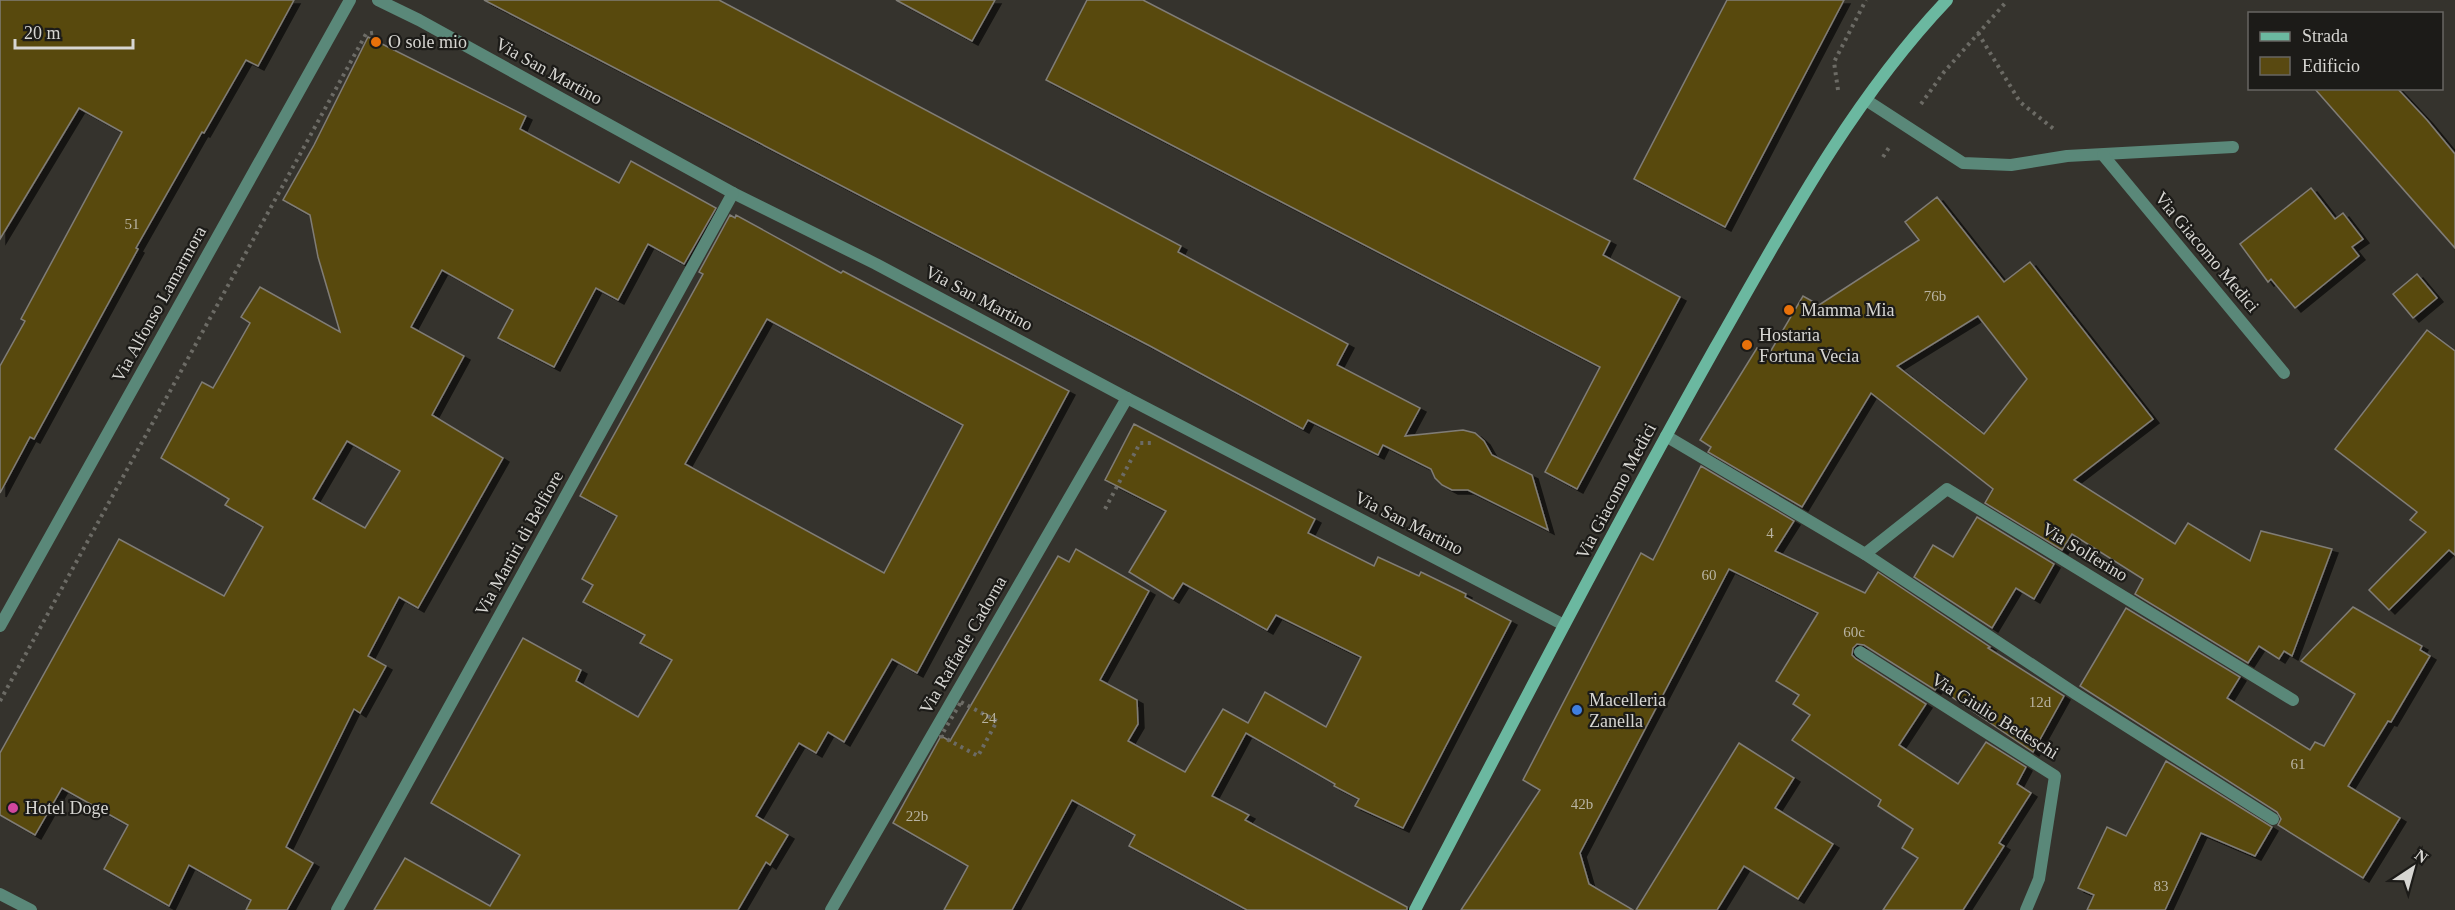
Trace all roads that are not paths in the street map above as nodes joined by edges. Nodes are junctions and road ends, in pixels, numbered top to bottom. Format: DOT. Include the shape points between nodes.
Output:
graph roads {
  1 [pos="350,0"];
  2 [pos="378,0"];
  3 [pos="1947,0"];
  4 [pos="1866,100"];
  5 [pos="2234,147"];
  6 [pos="2103,155"];
  7 [pos="733,193"];
  8 [pos="2284,373"];
  9 [pos="1127,398"];
  10 [pos="1666,436"];
  11 [pos="1865,554"];
  12 [pos="1564,625"];
  13 [pos="0,626"];
  14 [pos="1860,652"];
  15 [pos="2293,700"];
  16 [pos="2273,819"];
  17 [pos="0,894"];
  18 [pos="31,910"];
  19 [pos="337,910"];
  20 [pos="831,910"];
  21 [pos="1415,910"];
  22 [pos="2026,910"];
  1 -- 13 [label="street, Via Alfonso Lamarmora"];
  2 -- 7 [label="street, Via San Martino"];
  3 -- 4 [label="main road, Via Giacomo Medici" via="1922,26"];
  4 -- 6 [label="street" via="1963,163 2011,165"];
  4 -- 10 [label="main road, Via Giacomo Medici" via="1816,176"];
  5 -- 6 [label="street"];
  6 -- 8 [label="street, Via Giacomo Medici"];
  7 -- 9 [label="street, Via San Martino" via="876,264"];
  7 -- 19 [label="street, Via Martiri di Belfiore"];
  9 -- 12 [label="street, Via San Martino"];
  9 -- 20 [label="street, Via Raffaele Cadorna"];
  10 -- 11 [label="street"];
  10 -- 12 [label="main road, Via Giacomo Medici"];
  11 -- 15 [label="street, Via Solferino" via="1947,489"];
  11 -- 16 [label="street"];
  12 -- 21 [label="main road, Via Giacomo Medici"];
  14 -- 22 [label="street, Via Giulio Bedeschi" via="2055,776 2040,879"];
  17 -- 18 [label="street"];
}
